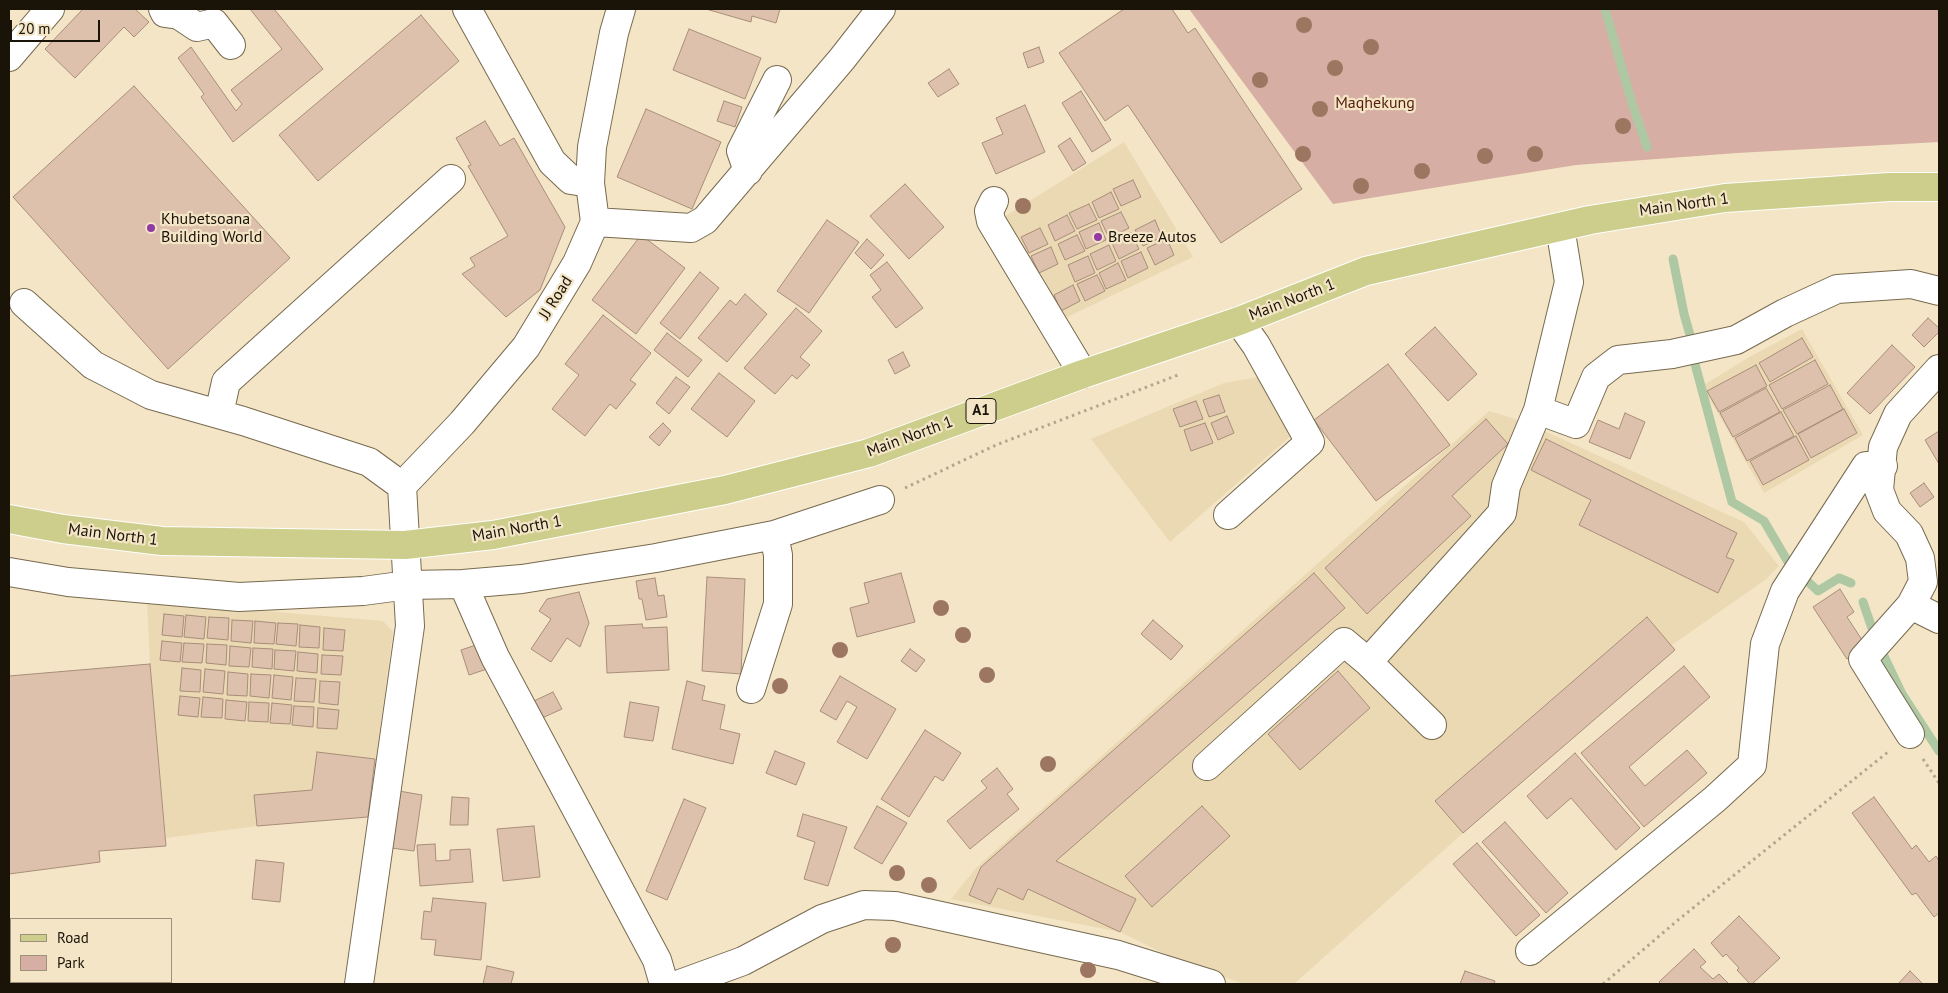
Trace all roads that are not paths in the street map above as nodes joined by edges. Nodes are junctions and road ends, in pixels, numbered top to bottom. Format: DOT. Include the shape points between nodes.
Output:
graph roads {
  1 [pos="50,9"];
  2 [pos="162,9"];
  3 [pos="467,9"];
  4 [pos="621,9"];
  5 [pos="881,9"];
  6 [pos="231,45"];
  7 [pos="9,57"];
  8 [pos="777,80"];
  9 [pos="748,171"];
  10 [pos="451,179"];
  11 [pos="590,183"];
  12 [pos="1939,187"];
  13 [pos="994,202"];
  14 [pos="595,222"];
  15 [pos="1560,227"];
  16 [pos="1939,291"];
  17 [pos="24,303"];
  18 [pos="1239,321"];
  19 [pos="1939,369"];
  20 [pos="1082,374"];
  21 [pos="219,414"];
  22 [pos="1534,418"];
  23 [pos="1883,466"];
  24 [pos="402,486"];
  25 [pos="880,500"];
  26 [pos="1228,515"];
  27 [pos="9,519"];
  28 [pos="774,534"];
  29 [pos="405,545"];
  30 [pos="9,572"];
  31 [pos="463,584"];
  32 [pos="408,585"];
  33 [pos="1911,605"];
  34 [pos="1939,619"];
  35 [pos="1368,662"];
  36 [pos="752,689"];
  37 [pos="1432,726"];
  38 [pos="1910,734"];
  39 [pos="1207,766"];
  40 [pos="1530,951"];
  41 [pos="359,984"];
  42 [pos="664,984"];
  43 [pos="680,984"];
  44 [pos="1211,984"];
  1 -- 7 [label="street"];
  2 -- 6 [label="street" via="165,13 180,15 197,27 214,22"];
  3 -- 11 [label="street" via="552,162 571,180"];
  4 -- 11 [label="street" via="592,147"];
  5 -- 9 [label="street"];
  8 -- 9 [label="street" via="741,151"];
  9 -- 14 [label="street" via="705,220 691,228"];
  10 -- 21 [label="street" via="226,382"];
  11 -- 14 [label="street"];
  12 -- 15 [label="main road, Main North 1 / A1" via="1889,187 1725,198"];
  13 -- 20 [label="street" via="989,211 991,221"];
  14 -- 24 [label="street, JJ Road" via="577,263 526,347 462,423"];
  15 -- 18 [label="main road, Main North 1 / A1" via="1366,270"];
  15 -- 22 [label="street" via="1569,282"];
  16 -- 22 [label="street" via="1911,284 1837,289 1736,340 1672,354 1618,360 1596,377 1576,424"];
  17 -- 21 [label="street" via="93,365 151,395"];
  18 -- 20 [label="main road, Main North 1 / A1"];
  18 -- 26 [label="street" via="1256,345 1310,442"];
  19 -- 23 [label="street" via="1898,414 1884,447"];
  20 -- 29 [label="main road, Main North 1 / A1" via="869,453 735,487 493,535"];
  21 -- 24 [label="street" via="368,462"];
  22 -- 35 [label="street" via="1506,486 1502,513"];
  23 -- 33 [label="street" via="1880,490 1887,511 1909,534 1920,558 1923,582"];
  23 -- 40 [label="street" via="1866,466 1785,591 1765,644 1752,765"];
  24 -- 29 [label="street"];
  25 -- 28 [label="street"];
  27 -- 29 [label="main road, Main North 1 / A1" via="162,541"];
  28 -- 31 [label="street" via="570,572"];
  28 -- 36 [label="street" via="778,555 778,604"];
  29 -- 32 [label="street"];
  30 -- 32 [label="street" via="68,582 239,597 363,591"];
  31 -- 32 [label="street"];
  31 -- 42 [label="street" via="495,657 656,960"];
  32 -- 41 [label="street" via="410,626"];
  33 -- 34 [label="street"];
  33 -- 38 [label="street" via="1863,659"];
  35 -- 37 [label="street"];
  35 -- 39 [label="street" via="1344,642"];
  43 -- 44 [label="street" via="743,961 822,919 864,905 895,906 1118,955"];
}
